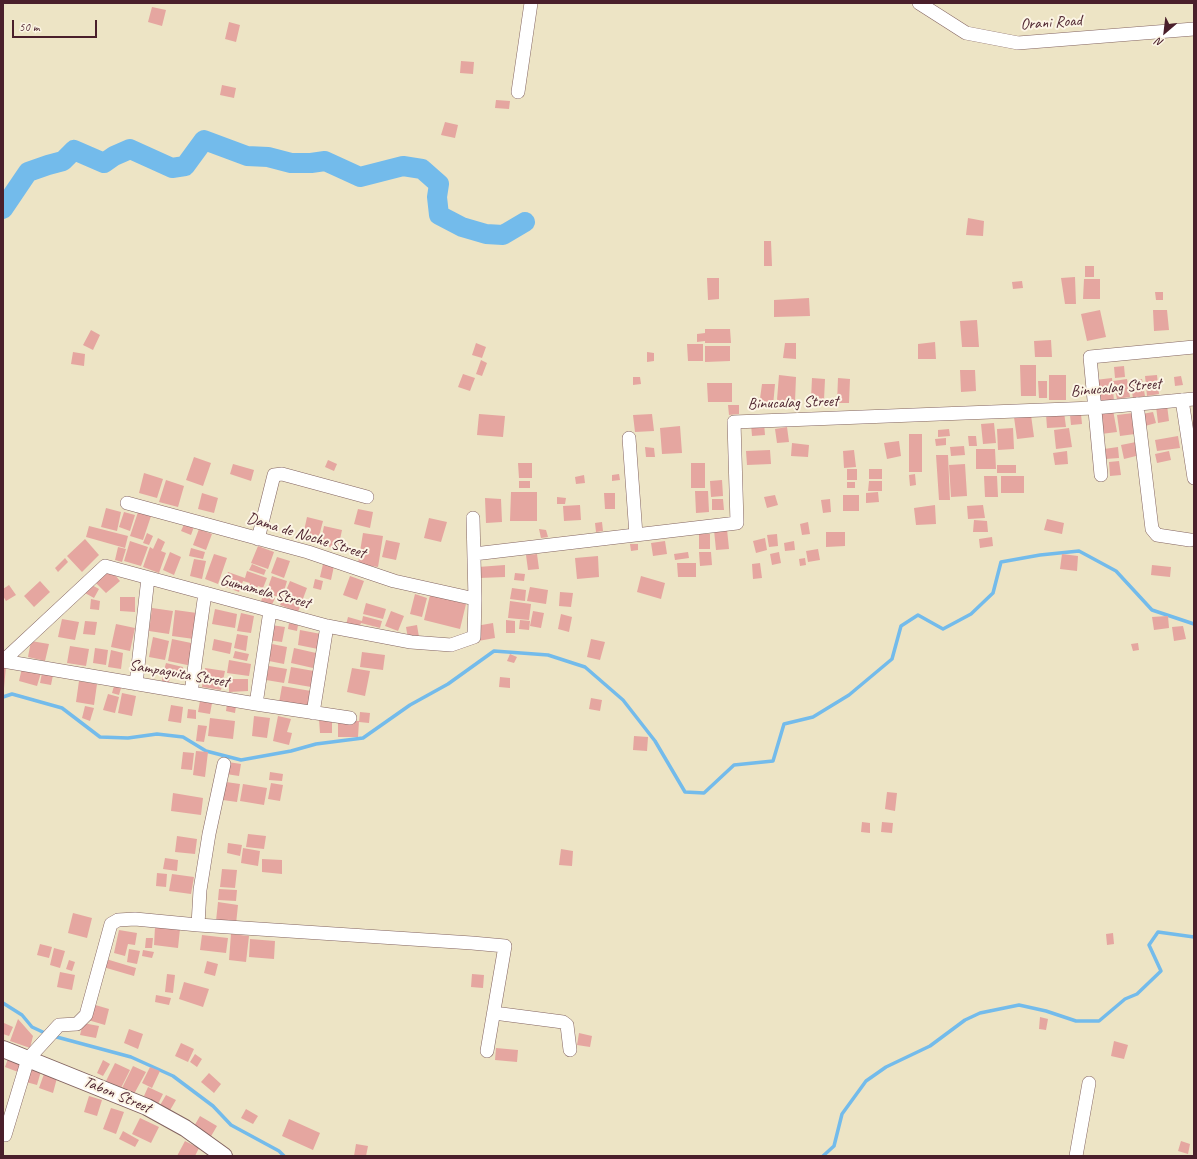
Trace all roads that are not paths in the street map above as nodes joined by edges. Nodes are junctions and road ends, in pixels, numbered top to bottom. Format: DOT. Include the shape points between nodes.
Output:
graph roads {
  1 [pos="531,3"];
  2 [pos="919,3"];
  3 [pos="1194,29"];
  4 [pos="518,92"];
  5 [pos="1194,347"];
  6 [pos="1188,399"];
  7 [pos="1137,404"];
  8 [pos="1094,408"];
  9 [pos="629,438"];
  10 [pos="1101,475"];
  11 [pos="1194,478"];
  12 [pos="367,497"];
  13 [pos="127,503"];
  14 [pos="473,518"];
  15 [pos="636,535"];
  16 [pos="258,539"];
  17 [pos="1190,540"];
  18 [pos="474,554"];
  19 [pos="148,578"];
  20 [pos="205,593"];
  21 [pos="475,599"];
  22 [pos="270,611"];
  23 [pos="327,626"];
  24 [pos="3,661"];
  25 [pos="136,684"];
  26 [pos="191,693"];
  27 [pos="256,704"];
  28 [pos="313,713"];
  29 [pos="350,718"];
  30 [pos="224,764"];
  31 [pos="198,925"];
  32 [pos="494,1013"];
  33 [pos="3,1048"];
  34 [pos="570,1050"];
  35 [pos="488,1051"];
  36 [pos="28,1059"];
  37 [pos="1089,1084"];
  38 [pos="3,1135"];
  39 [pos="224,1156"];
  40 [pos="1076,1156"];
  1 -- 4 [label="street"];
  2 -- 3 [label="street, Orani Road" via="966,33 1018,43"];
  5 -- 8 [label="street" via="1090,357"];
  6 -- 7 [label="street, Binucalag Street"];
  6 -- 11 [label="street"];
  7 -- 8 [label="street, Binucalag Street"];
  7 -- 17 [label="street" via="1152,529 1157,535"];
  8 -- 10 [label="street"];
  8 -- 15 [label="street, Binucalag Street" via="734,422 737,523"];
  9 -- 15 [label="street"];
  12 -- 16 [label="street" via="282,474 274,475"];
  13 -- 16 [label="street, Dama de Noche Street"];
  14 -- 18 [label="street, Gumamela Street"];
  15 -- 18 [label="street, Binucalag Street"];
  16 -- 21 [label="street, Dama de Noche Street" via="308,552 394,581"];
  18 -- 21 [label="street, Gumamela Street"];
  19 -- 20 [label="street, Gumamela Street"];
  19 -- 24 [label="street, Gumamela Street" via="105,566"];
  19 -- 25 [label="street"];
  20 -- 22 [label="street, Gumamela Street"];
  20 -- 26 [label="street"];
  21 -- 23 [label="street, Gumamela Street" via="474,637 451,645 411,642"];
  22 -- 23 [label="street, Gumamela Street"];
  22 -- 27 [label="street"];
  23 -- 28 [label="street"];
  24 -- 25 [label="street, Sampaguita Street"];
  25 -- 26 [label="street, Sampaguita Street"];
  26 -- 27 [label="street, Sampaguita Street"];
  27 -- 28 [label="street, Sampaguita Street"];
  28 -- 29 [label="street, Sampaguita Street"];
  30 -- 31 [label="street" via="209,834 200,890"];
  31 -- 32 [label="street" via="505,946"];
  31 -- 36 [label="street" via="135,920 118,920 111,924 86,1015 78,1024 58,1024"];
  32 -- 34 [label="street" via="563,1022 567,1025"];
  32 -- 35 [label="street"];
  33 -- 36 [label="street, Tabon Street"];
  36 -- 38 [label="street"];
  36 -- 39 [label="street, Tabon Street" via="147,1107 185,1128"];
  37 -- 40 [label="street"];
}
